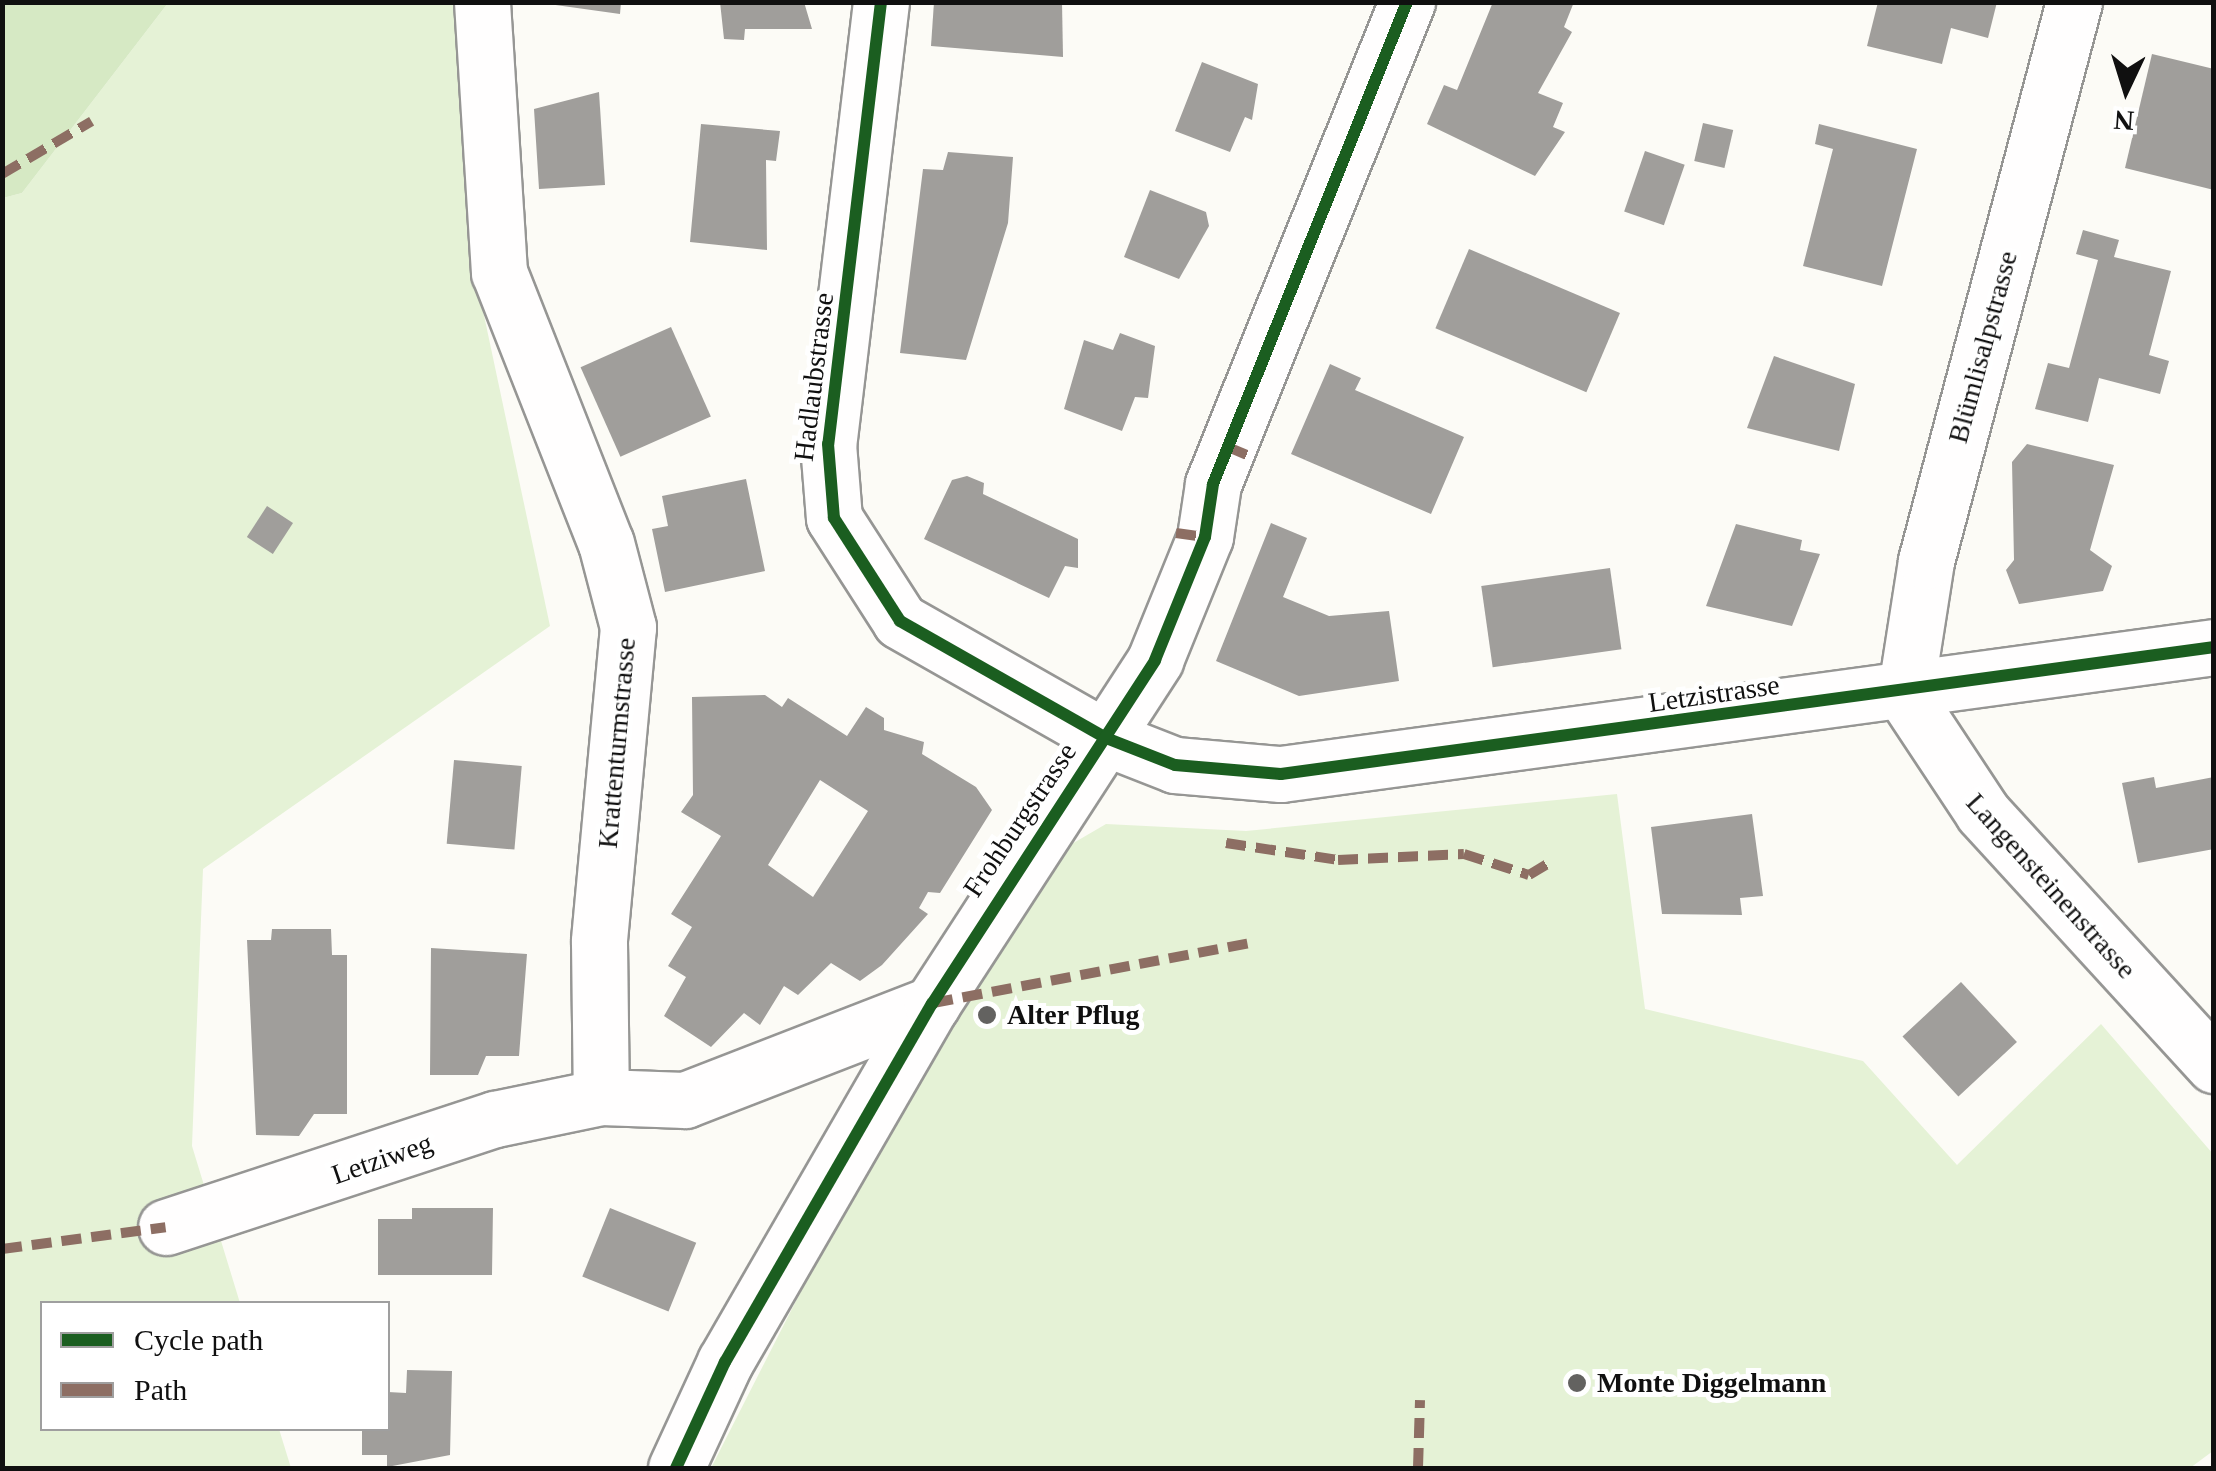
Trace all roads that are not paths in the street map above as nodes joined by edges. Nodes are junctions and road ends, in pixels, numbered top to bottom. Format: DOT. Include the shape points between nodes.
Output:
graph roads {
  1 [pos="482,2"];
  2 [pos="881,2"];
  3 [pos="1408,2"];
  4 [pos="2074,2"];
  5 [pos="2214,646"];
  6 [pos="1905,694"];
  7 [pos="1106,738"];
  8 [pos="932,1004"];
  9 [pos="2214,1064"];
  10 [pos="600,1097"];
  11 [pos="166,1227"];
  12 [pos="676,1468"];
  1 -- 10 [label="street, Krattenturmstrasse" via="499,272 606,542 628,627 600,942"];
  2 -- 7 [label="street, Hadlaubstrasse" via="828,444 834,518 900,621"];
  3 -- 7 [label="street, Frohburgstrasse" via="1213,484 1205,537 1155,660"];
  4 -- 6 [label="street, Blümlisalpstrasse" via="1926,561"];
  5 -- 6 [label="street, Letzistrasse"];
  6 -- 7 [label="street, Letzistrasse" via="1281,774 1175,765"];
  6 -- 9 [label="street, Langensteinenstrasse" via="1983,813"];
  7 -- 8 [label="street, Frohburgstrasse"];
  8 -- 10 [label="street" via="684,1100"];
  8 -- 12 [label="street, Frohburgstrasse" via="726,1362"];
  10 -- 11 [label="street, Letziweg" via="496,1119"];
}
